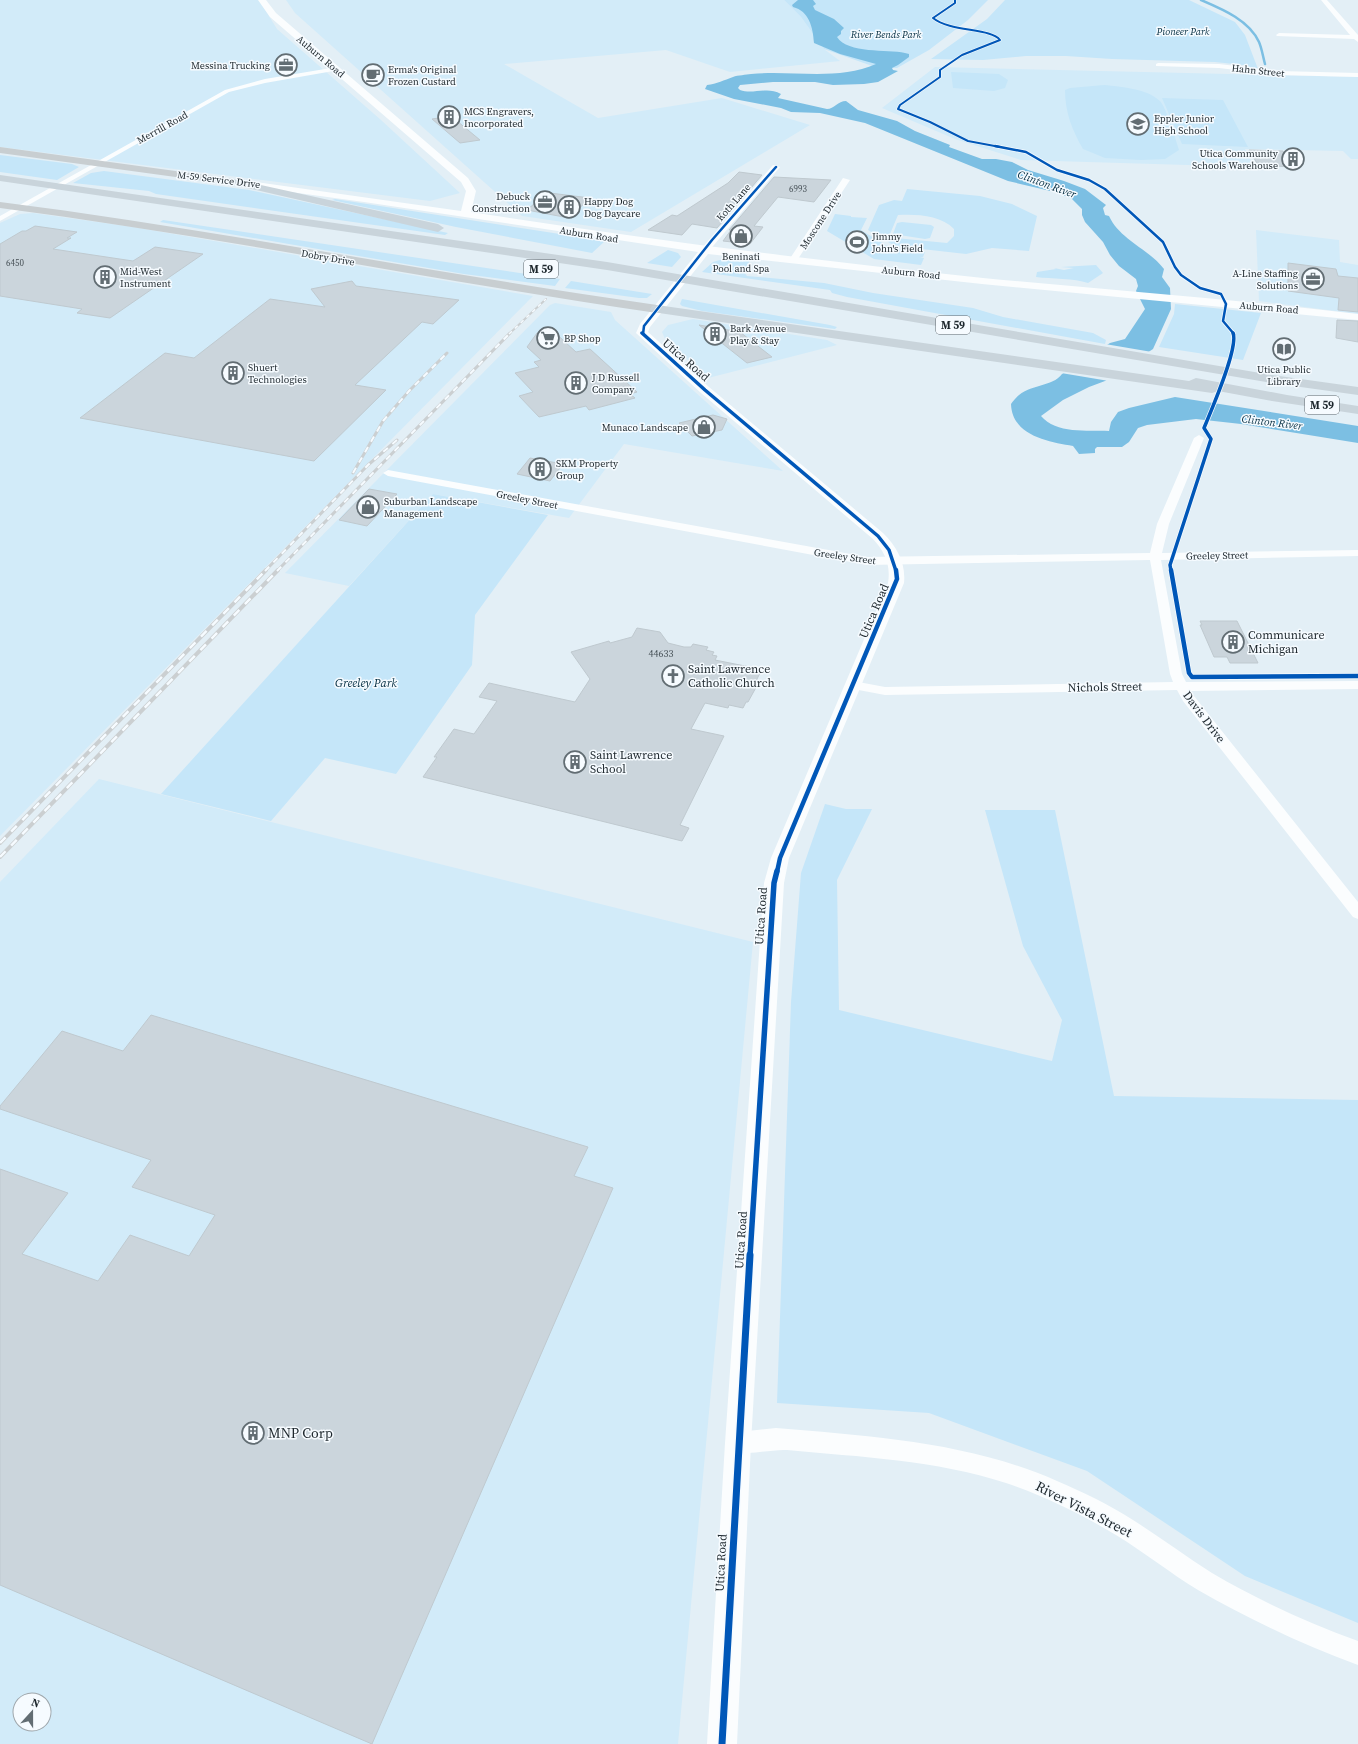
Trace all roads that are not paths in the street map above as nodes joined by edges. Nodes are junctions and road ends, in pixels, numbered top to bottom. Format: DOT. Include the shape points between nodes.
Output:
graph roads {
  1 [pos="262,0"];
  2 [pos="1324,0"];
  3 [pos="1279,35"];
  4 [pos="1357,38"];
  5 [pos="1158,65"];
  6 [pos="337,69"];
  7 [pos="1358,76"];
  8 [pos="0,150"];
  9 [pos="98,163"];
  10 [pos="776,167"];
  11 [pos="0,178"];
  12 [pos="846,180"];
  13 [pos="234,182"];
  14 [pos="0,190"];
  15 [pos="470,194"];
  16 [pos="0,204"];
  17 [pos="20,207"];
  18 [pos="438,209"];
  19 [pos="465,214"];
  20 [pos="0,218"];
  21 [pos="447,230"];
  22 [pos="468,234"];
  23 [pos="705,250"];
  24 [pos="794,260"];
  25 [pos="607,266"];
  26 [pos="569,273"];
  27 [pos="657,288"];
  28 [pos="688,293"];
  29 [pos="657,310"];
  30 [pos="1358,317"];
  31 [pos="956,339"];
  32 [pos="1074,365"];
  33 [pos="1358,391"];
  34 [pos="1358,410"];
  35 [pos="1198,438"];
  36 [pos="388,473"];
  37 [pos="1358,553"];
  38 [pos="1155,556"];
  39 [pos="895,561"];
  40 [pos="854,685"];
  41 [pos="1358,685"];
  42 [pos="1181,686"];
  43 [pos="1358,913"];
  44 [pos="738,1443"];
  45 [pos="1358,1653"];
  46 [pos="722,1744"];
  1 -- 6 [label="street, Auburn Road" via="273,15"];
  2 -- 4 [label="street"];
  3 -- 4 [label="street"];
  5 -- 7 [label="street, Hahn Street" via="1219,66 1279,73"];
  6 -- 9 [label="street, Merrill Road" via="227,91"];
  6 -- 15 [label="street, Auburn Road" via="458,174 469,186"];
  8 -- 9 [label="main road, M-59 Service Drive"];
  9 -- 13 [label="main road, M-59 Service Drive"];
  9 -- 17 [label="street, Merrill Road"];
  10 -- 23 [label="street, Koth Lane"];
  11 -- 25 [label="highway, M 59"];
  12 -- 24 [label="street, Moscone Drive"];
  13 -- 18 [label="street, M-59 Service Drive"];
  13 -- 21 [label="highway"];
  14 -- 26 [label="highway, M 59"];
  15 -- 18 [label="street" via="455,204"];
  15 -- 19 [label="street"];
  16 -- 17 [label="main road, Dobry Drive"];
  17 -- 20 [label="street, Merrill Road"];
  17 -- 29 [label="main road, Dobry Drive"];
  18 -- 19 [label="street, Auburn Road"];
  19 -- 23 [label="street, Auburn Road"];
  22 -- 25 [label="highway" via="534,247"];
  23 -- 24 [label="street, Auburn Road"];
  23 -- 29 [label="street, Utica Road"];
  24 -- 30 [label="street, Auburn Road"];
  25 -- 33 [label="highway, M 59" via="1143,358"];
  27 -- 28 [label="highway"];
  29 -- 32 [label="highway"];
  29 -- 39 [label="street, Utica Road" via="644,326 644,337 885,542"];
  31 -- 32 [label="highway, M 59"];
  32 -- 34 [label="highway, M 59"];
  35 -- 38 [label="street, Davis Drive" via="1163,524"];
  36 -- 39 [label="street, Greeley Street" via="856,560"];
  37 -- 38 [label="street, Greeley Street"];
  38 -- 39 [label="street, Greeley Street"];
  38 -- 42 [label="street, Davis Drive" via="1169,640"];
  39 -- 40 [label="street, Utica Road" via="896,583"];
  40 -- 42 [label="street, Nichols Street" via="900,691"];
  40 -- 44 [label="street, Utica Road" via="780,858 774,883"];
  41 -- 42 [label="street, Nichols Street"];
  42 -- 43 [label="street, Davis Drive"];
  44 -- 45 [label="street, River Vista Street" via="776,1439 883,1448 964,1461 1004,1472 1051,1489 1124,1527 1205,1581 1273,1617 1322,1640"];
  44 -- 46 [label="street, Utica Road"];
}
